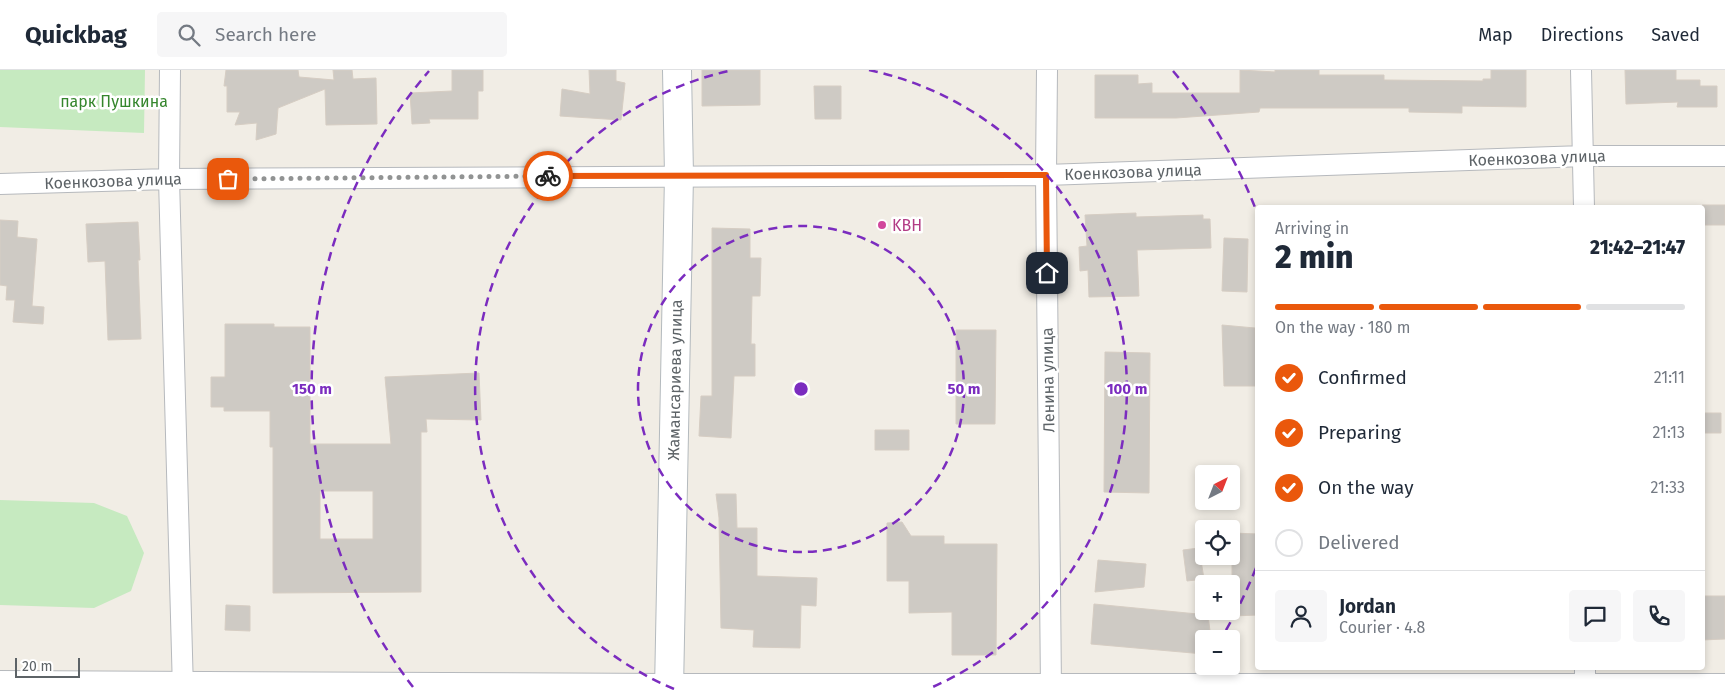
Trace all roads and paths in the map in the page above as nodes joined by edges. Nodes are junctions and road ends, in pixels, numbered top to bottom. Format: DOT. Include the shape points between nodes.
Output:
graph roads {
  1 [pos="170,70"];
  2 [pos="677,70"];
  3 [pos="1047,70"];
  4 [pos="1581,70"];
  5 [pos="1584,156"];
  6 [pos="1725,156"];
  7 [pos="679,175"];
  8 [pos="1046,175"];
  9 [pos="169,179"];
  10 [pos="0,184"];
  11 [pos="1584,205"];
  12 [pos="1585,681"];
  13 [pos="0,683"];
  14 [pos="1725,686"];
  15 [pos="183,687"];
  16 [pos="669,688"];
  17 [pos="1051,688"];
  1 -- 9 [label="street"];
  2 -- 7 [label="main road, Жамансариева улица"];
  3 -- 8 [label="street, Ленина улица"];
  4 -- 5 [label="street"];
  5 -- 6 [label="street, Коенкозова улица"];
  5 -- 8 [label="street, Коенкозова улица"];
  5 -- 11 [label="street"];
  7 -- 8 [label="street, Коенкозова улица"];
  7 -- 9 [label="street, Коенкозова улица"];
  7 -- 16 [label="main road, Жамансариева улица"];
  8 -- 17 [label="street, Ленина улица"];
  9 -- 10 [label="street, Коенкозова улица"];
  9 -- 15 [label="street"];
  12 -- 14 [label="street"];
  12 -- 17 [label="street"];
  13 -- 15 [label="street"];
  15 -- 16 [label="street"];
  16 -- 17 [label="street"];
}
